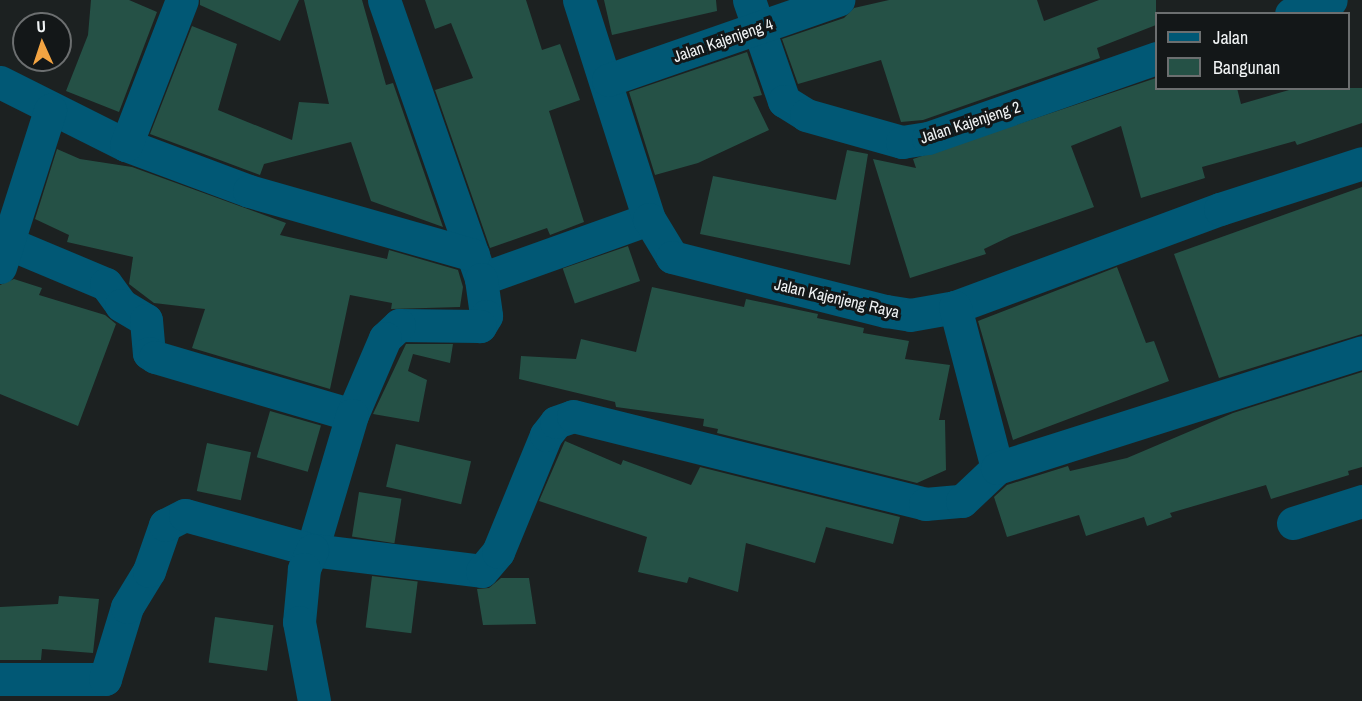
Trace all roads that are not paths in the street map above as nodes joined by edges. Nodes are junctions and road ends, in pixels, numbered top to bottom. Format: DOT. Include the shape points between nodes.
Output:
graph roads {
  1 [pos="182,0"];
  2 [pos="384,0"];
  3 [pos="579,0"];
  4 [pos="838,0"];
  5 [pos="1331,0"];
  6 [pos="1297,12"];
  7 [pos="753,14"];
  8 [pos="1155,58"];
  9 [pos="608,80"];
  10 [pos="0,82"];
  11 [pos="50,110"];
  12 [pos="126,145"];
  13 [pos="1362,163"];
  14 [pos="650,219"];
  15 [pos="4,255"];
  16 [pos="477,267"];
  17 [pos="955,307"];
  18 [pos="1362,352"];
  19 [pos="352,415"];
  20 [pos="997,468"];
  21 [pos="1362,501"];
  22 [pos="1293,523"];
  23 [pos="312,550"];
  24 [pos="0,679"];
  25 [pos="314,701"];
  1 -- 12 [label="street"];
  2 -- 16 [label="street"];
  3 -- 9 [label="street, Jalan Kajenjeng Raya"];
  4 -- 7 [label="street, Jalan Kajenjeng 4"];
  5 -- 6 [label="street"];
  7 -- 8 [label="street, Jalan Kajenjeng 2" via="778,88 795,109 869,136 902,142 928,138"];
  7 -- 9 [label="street, Jalan Kajenjeng 4"];
  9 -- 14 [label="street, Jalan Kajenjeng Raya"];
  10 -- 11 [label="street"];
  11 -- 12 [label="street"];
  11 -- 15 [label="street"];
  12 -- 16 [label="street" via="249,191"];
  13 -- 17 [label="street, Jalan Kajenjeng Raya" via="1220,209"];
  14 -- 16 [label="street"];
  14 -- 17 [label="street, Jalan Kajenjeng Raya" via="664,249 691,264 910,315"];
  15 -- 19 [label="street" via="106,284 121,305 146,320 151,328 148,347 155,357"];
  16 -- 19 [label="street" via="484,322 470,329 392,329"];
  17 -- 20 [label="street"];
  18 -- 20 [label="street"];
  19 -- 23 [label="street"];
  20 -- 23 [label="street" via="962,501 925,504 573,416 556,422 546,435 498,552 482,571"];
  21 -- 22 [label="street"];
  23 -- 24 [label="street" via="185,515 170,519 127,607 105,679"];
  23 -- 25 [label="street" via="304,569 299,622"];
}
